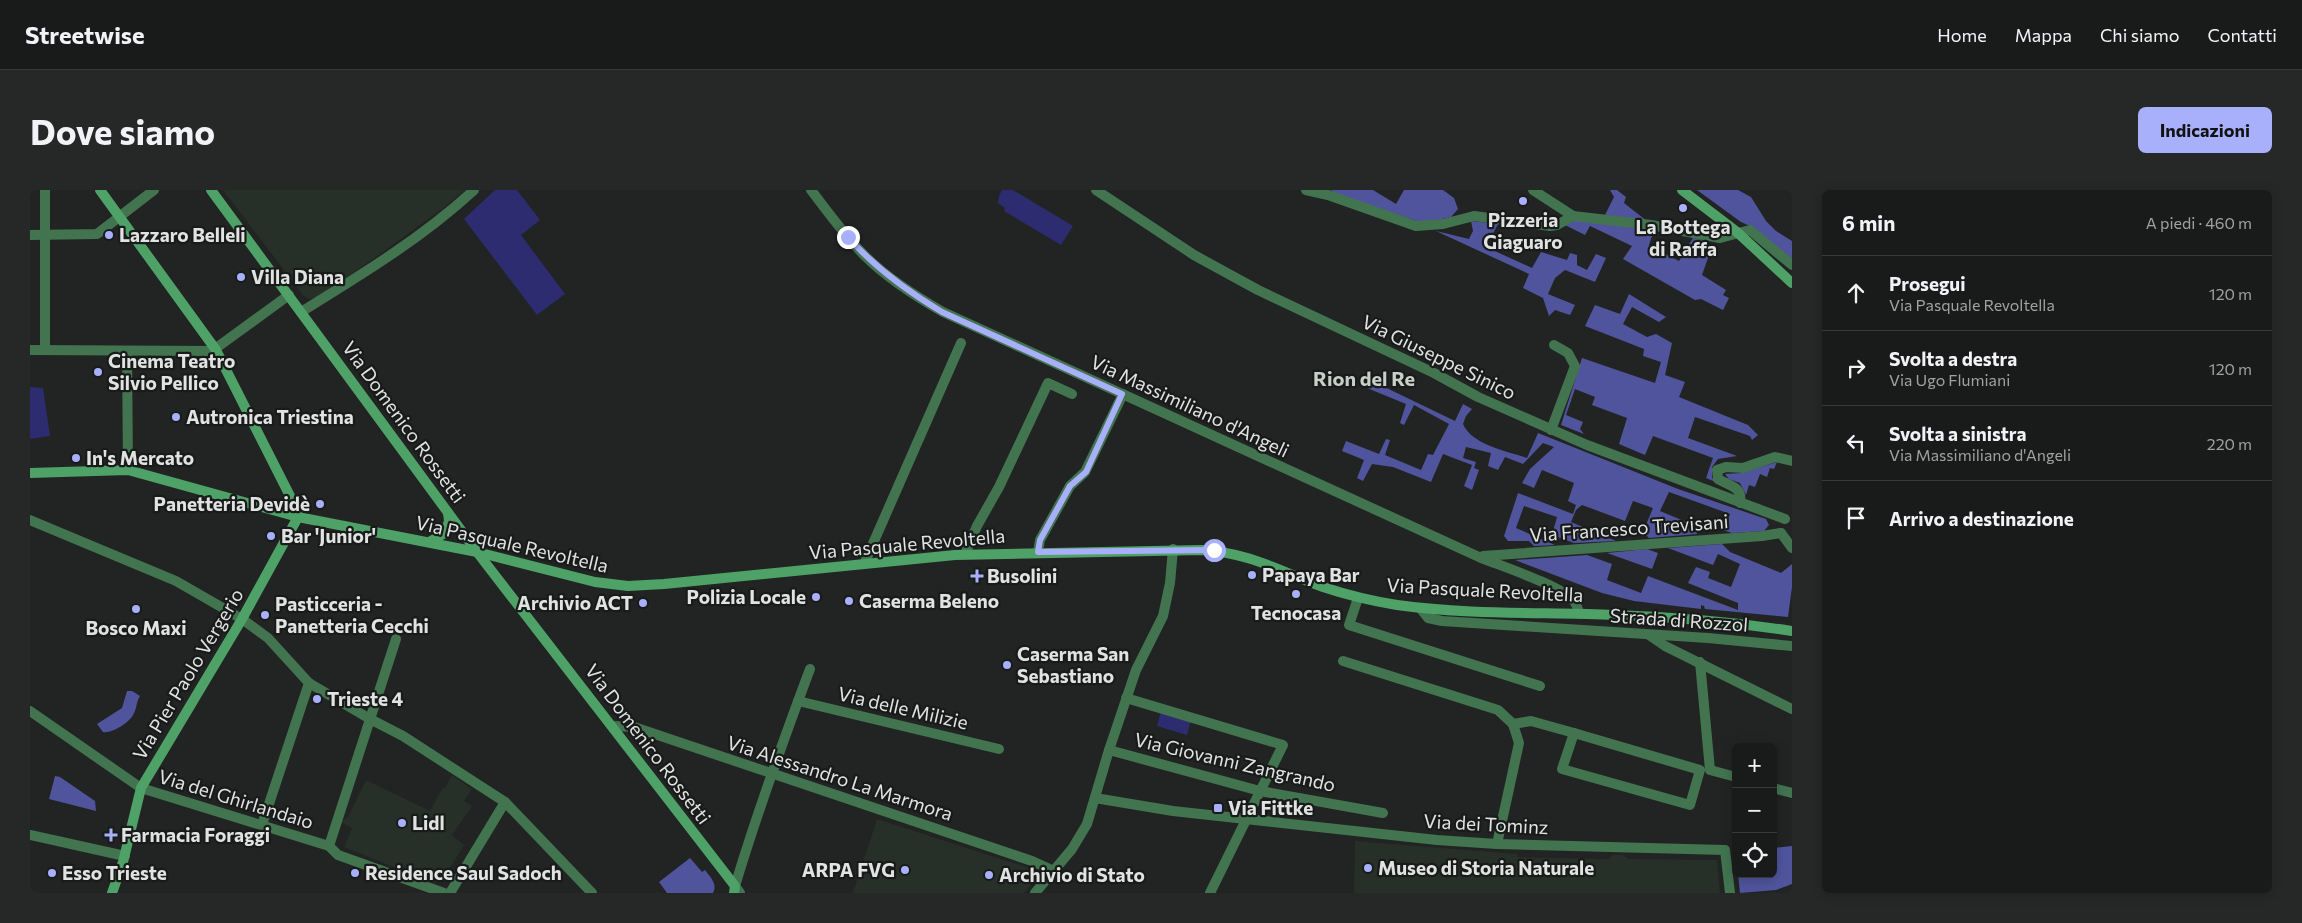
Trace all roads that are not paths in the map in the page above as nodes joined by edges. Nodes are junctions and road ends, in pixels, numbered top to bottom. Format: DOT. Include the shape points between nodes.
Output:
graph roads {
  1 [pos="45,190"];
  2 [pos="100,190"];
  3 [pos="154,190"];
  4 [pos="211,190"];
  5 [pos="474,190"];
  6 [pos="812,190"];
  7 [pos="1096,190"];
  8 [pos="1306,190"];
  9 [pos="1533,190"];
  10 [pos="1682,190"];
  11 [pos="121,216"];
  12 [pos="1573,216"];
  13 [pos="1737,232"];
  14 [pos="30,235"];
  15 [pos="45,235"];
  16 [pos="1792,265"];
  17 [pos="1792,282"];
  18 [pos="288,295"];
  19 [pos="301,312"];
  20 [pos="961,343"];
  21 [pos="1554,345"];
  22 [pos="45,348"];
  23 [pos="30,350"];
  24 [pos="127,350"];
  25 [pos="216,350"];
  26 [pos="1072,394"];
  27 [pos="1122,394"];
  28 [pos="1551,430"];
  29 [pos="1792,461"];
  30 [pos="128,470"];
  31 [pos="30,473"];
  32 [pos="1740,503"];
  33 [pos="448,512"];
  34 [pos="298,516"];
  35 [pos="30,520"];
  36 [pos="1789,520"];
  37 [pos="1781,533"];
  38 [pos="429,542"];
  39 [pos="1792,548"];
  40 [pos="1173,549"];
  41 [pos="477,552"];
  42 [pos="1038,552"];
  43 [pos="965,554"];
  44 [pos="1479,557"];
  45 [pos="864,564"];
  46 [pos="1358,598"];
  47 [pos="1420,608"];
  48 [pos="1578,614"];
  49 [pos="242,619"];
  50 [pos="1792,631"];
  51 [pos="1648,635"];
  52 [pos="396,639"];
  53 [pos="1792,646"];
  54 [pos="1343,661"];
  55 [pos="1700,662"];
  56 [pos="810,669"];
  57 [pos="309,683"];
  58 [pos="1540,686"];
  59 [pos="1126,698"];
  60 [pos="798,701"];
  61 [pos="1792,709"];
  62 [pos="30,711"];
  63 [pos="370,719"];
  64 [pos="1513,724"];
  65 [pos="613,726"];
  66 [pos="1574,732"];
  67 [pos="1000,749"];
  68 [pos="1109,750"];
  69 [pos="771,774"];
  70 [pos="1732,777"];
  71 [pos="141,788"];
  72 [pos="1777,789"];
  73 [pos="1260,790"];
  74 [pos="1792,793"];
  75 [pos="1095,798"];
  76 [pos="505,802"];
  77 [pos="1384,814"];
  78 [pos="1247,818"];
  79 [pos="262,825"];
  80 [pos="30,834"];
  81 [pos="1498,844"];
  82 [pos="329,846"];
  83 [pos="125,856"];
  84 [pos="1054,871"];
  85 [pos="736,891"];
  86 [pos="112,893"];
  87 [pos="444,893"];
  88 [pos="450,893"];
  89 [pos="592,893"];
  90 [pos="1036,893"];
  91 [pos="1210,893"];
  92 [pos="1730,893"];
  1 -- 15 [label="street"];
  2 -- 11 [label="main road"];
  3 -- 11 [label="street"];
  4 -- 18 [label="main road, Via Domenico Rossetti"];
  5 -- 19 [label="street" via="446,216"];
  6 -- 27 [label="street, Via Massimiliano d'Angeli" via="865,257 915,296 942,312"];
  7 -- 28 [label="street, Via Giuseppe Sinico" via="1194,256 1258,290"];
  8 -- 12 [label="street" via="1416,226 1443,224 1474,216 1550,226"];
  9 -- 12 [label="street"];
  10 -- 13 [label="main road"];
  11 -- 15 [label="street" via="97,234"];
  11 -- 25 [label="main road"];
  12 -- 13 [label="street" via="1651,225 1707,237 1720,238"];
  13 -- 16 [label="street" via="1750,230"];
  13 -- 17 [label="main road"];
  14 -- 15 [label="street"];
  15 -- 22 [label="street"];
  18 -- 19 [label="main road, Via Domenico Rossetti"];
  18 -- 25 [label="street"];
  19 -- 33 [label="main road, Via Domenico Rossetti"];
  20 -- 45 [label="street"];
  21 -- 28 [label="street" via="1568,353 1575,366"];
  22 -- 23 [label="street"];
  22 -- 24 [label="street"];
  24 -- 25 [label="street"];
  24 -- 30 [label="street"];
  25 -- 34 [label="main road"];
  26 -- 43 [label="street" via="1048,383"];
  27 -- 42 [label="street" via="1086,472 1070,486 1040,540"];
  27 -- 44 [label="street, Via Massimiliano d'Angeli"];
  28 -- 32 [label="street, Via Giuseppe Sinico"];
  29 -- 32 [label="street" via="1775,457 1743,468 1717,470 1718,479 1737,488"];
  30 -- 31 [label="main road, Via Pasquale Revoltella"];
  30 -- 34 [label="main road, Via Pasquale Revoltella"];
  32 -- 36 [label="street, Via Giuseppe Sinico"];
  33 -- 38 [label="main road" via="445,533"];
  33 -- 41 [label="main road, Via Domenico Rossetti"];
  34 -- 38 [label="main road, Via Pasquale Revoltella"];
  34 -- 49 [label="main road, Via Pier Paolo Vergerio"];
  35 -- 49 [label="street" via="176,581"];
  36 -- 37 [label="street, Via Giuseppe Sinico"];
  37 -- 39 [label="street"];
  37 -- 44 [label="street, Via Francesco Trevisani"];
  38 -- 41 [label="main road, Via Pasquale Revoltella"];
  40 -- 42 [label="main road, Via Pasquale Revoltella"];
  40 -- 46 [label="main road, Via Pasquale Revoltella" via="1233,553"];
  40 -- 59 [label="street" via="1163,616 1139,661"];
  41 -- 45 [label="main road, Via Pasquale Revoltella" via="595,582 628,586"];
  41 -- 65 [label="main road, Via Domenico Rossetti"];
  42 -- 43 [label="main road, Via Pasquale Revoltella"];
  43 -- 45 [label="main road, Via Pasquale Revoltella"];
  44 -- 48 [label="street, Via Massimiliano d'Angeli" via="1566,594 1577,604"];
  46 -- 47 [label="main road, Via Pasquale Revoltella"];
  46 -- 58 [label="street" via="1349,625"];
  47 -- 48 [label="main road, Via Pasquale Revoltella"];
  47 -- 51 [label="street, Strada di Rozzol" via="1428,618 1442,621"];
  48 -- 50 [label="main road, Via Pasquale Revoltella" via="1729,623"];
  49 -- 57 [label="street" via="268,638"];
  49 -- 71 [label="main road, Via Pier Paolo Vergerio"];
  51 -- 53 [label="street, Strada di Rozzol"];
  51 -- 55 [label="street"];
  52 -- 63 [label="street"];
  54 -- 64 [label="street" via="1498,710"];
  55 -- 61 [label="street"];
  55 -- 70 [label="street" via="1710,770"];
  56 -- 60 [label="street"];
  57 -- 63 [label="street"];
  57 -- 79 [label="street"];
  59 -- 68 [label="street"];
  59 -- 73 [label="street" via="1283,745"];
  60 -- 67 [label="street, Via delle Milizie"];
  60 -- 69 [label="street"];
  62 -- 71 [label="street, Via del Ghirlandaio"];
  63 -- 76 [label="street" via="403,736"];
  63 -- 82 [label="street"];
  64 -- 66 [label="street" via="1531,721"];
  64 -- 81 [label="street" via="1519,744"];
  65 -- 69 [label="street, Via Alessandro La Marmora" via="634,727"];
  65 -- 85 [label="main road, Via Domenico Rossetti"];
  66 -- 66 [label="street" via="1562,769 1690,805 1700,770"];
  68 -- 73 [label="street, Via Giovanni Zangrando"];
  68 -- 75 [label="street"];
  69 -- 84 [label="street, Via Alessandro La Marmora" via="1032,860"];
  69 -- 85 [label="street"];
  71 -- 79 [label="street, Via del Ghirlandaio"];
  71 -- 83 [label="main road, Via Pier Paolo Vergerio"];
  72 -- 74 [label="street"];
  73 -- 77 [label="street, Via Giovanni Zangrando"];
  73 -- 78 [label="street"];
  75 -- 78 [label="street, Via dei Tominz" via="1174,811"];
  75 -- 84 [label="street" via="1087,824"];
  76 -- 88 [label="street"];
  76 -- 89 [label="street"];
  78 -- 81 [label="street, Via dei Tominz"];
  78 -- 91 [label="street"];
  79 -- 82 [label="street, Via del Ghirlandaio"];
  80 -- 83 [label="street"];
  81 -- 92 [label="street, Via dei Tominz" via="1725,850"];
  82 -- 87 [label="street, Via del Ghirlandaio" via="338,855"];
  83 -- 86 [label="main road, Via Pier Paolo Vergerio"];
  84 -- 90 [label="street"];
}
